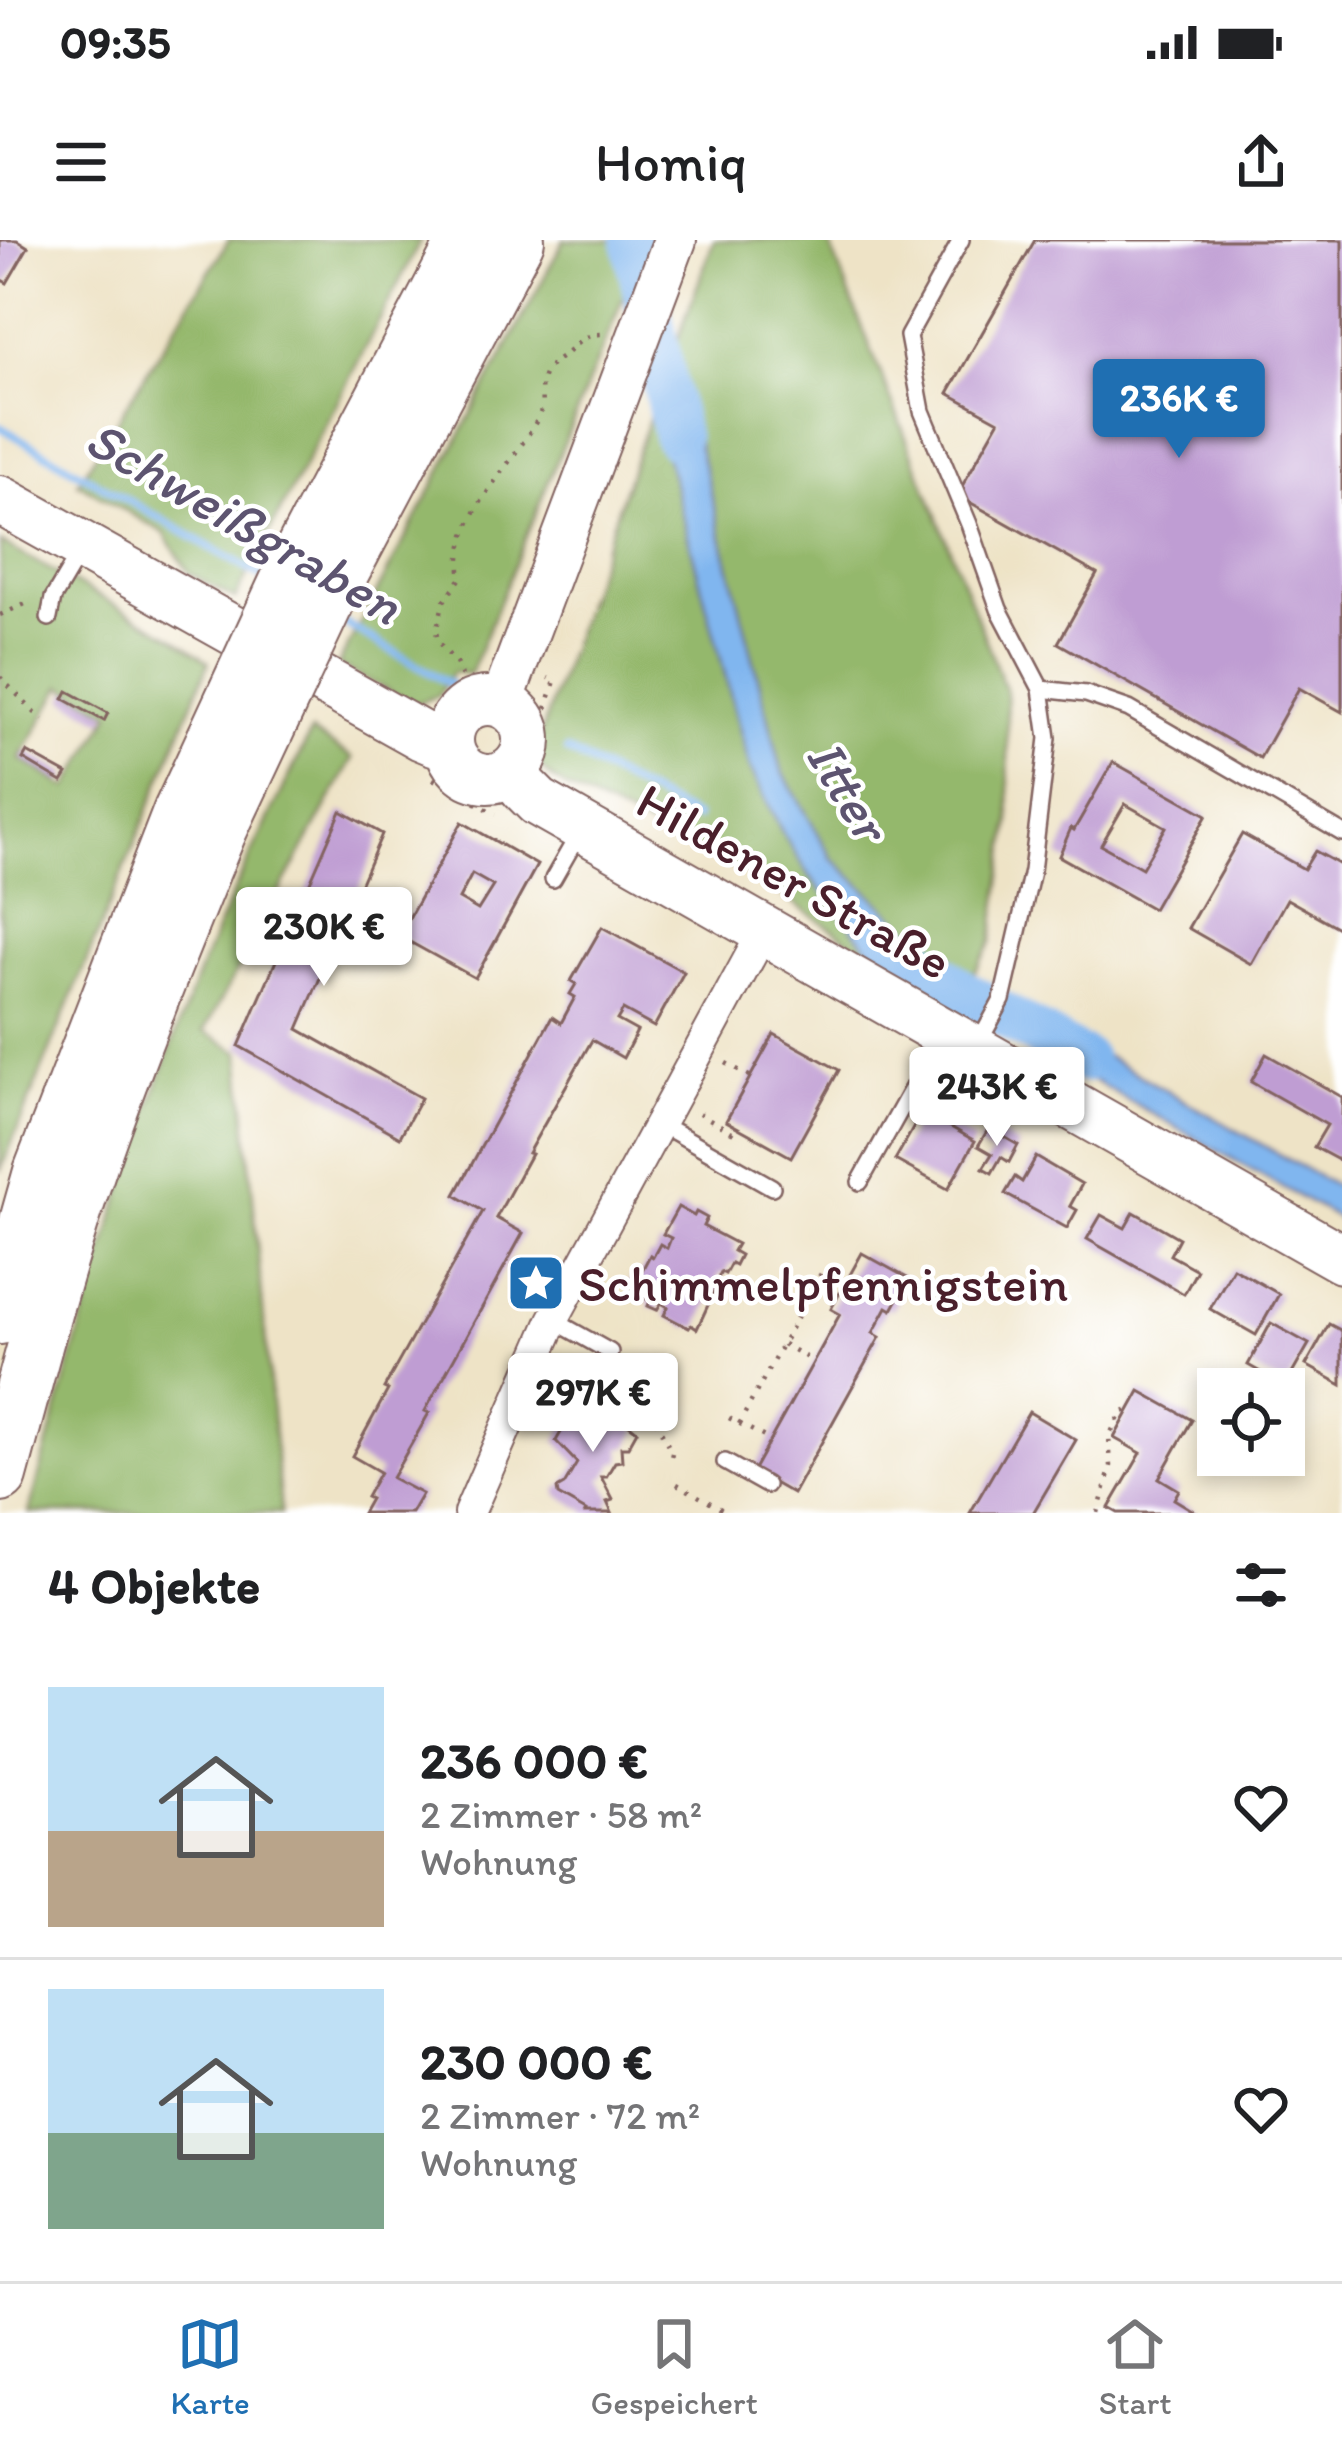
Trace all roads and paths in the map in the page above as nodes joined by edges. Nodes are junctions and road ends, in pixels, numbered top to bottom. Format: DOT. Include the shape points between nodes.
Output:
graph roads {
  1 [pos="466,240"];
  2 [pos="517,240"];
  3 [pos="675,240"];
  4 [pos="962,240"];
  5 [pos="620,357"];
  6 [pos="0,500"];
  7 [pos="83,546"];
  8 [pos="313,579"];
  9 [pos="53,598"];
  10 [pos="0,615"];
  11 [pos="49,618"];
  12 [pos="0,677"];
  13 [pos="495,685"];
  14 [pos="1041,689"];
  15 [pos="42,720"];
  16 [pos="449,741"];
  17 [pos="523,758"];
  18 [pos="200,821"];
  19 [pos="582,827"];
  20 [pos="1342,833"];
  21 [pos="553,879"];
  22 [pos="765,929"];
  23 [pos="967,1040"];
  24 [pos="666,1110"];
  25 [pos="736,1127"];
  26 [pos="860,1182"];
  27 [pos="772,1187"];
  28 [pos="1342,1259"];
  29 [pos="825,1266"];
  30 [pos="0,1317"];
  31 [pos="553,1320"];
  32 [pos="782,1344"];
  33 [pos="538,1351"];
  34 [pos="610,1352"];
  35 [pos="814,1362"];
  36 [pos="1129,1410"];
  37 [pos="729,1418"];
  38 [pos="739,1424"];
  39 [pos="770,1440"];
  40 [pos="670,1461"];
  41 [pos="725,1462"];
  42 [pos="0,1474"];
  43 [pos="677,1484"];
  44 [pos="766,1485"];
  45 [pos="469,1513"];
  46 [pos="728,1513"];
  47 [pos="1098,1513"];
  1 -- 8 [label="highway"];
  2 -- 8 [label="highway"];
  3 -- 5 [label="main road"];
  4 -- 14 [label="lane" via="908,337 911,355 922,411 999,609"];
  5 -- 13 [label="main road"];
  5 -- 13 [label="path" via="606,334 585,337 550,365 543,409 461,545 460,578 444,601 438,642"];
  6 -- 7 [label="main road"];
  7 -- 9 [label="lane"];
  7 -- 16 [label="main road" via="422,736"];
  8 -- 18 [label="highway, bridge"];
  9 -- 10 [label="path"];
  9 -- 11 [label="lane"];
  12 -- 15 [label="path"];
  13 -- 16 [label="main road" via="454,720"];
  13 -- 17 [label="main road" via="520,718"];
  13 -- 17 [label="path" via="555,681"];
  14 -- 20 [label="lane" via="1129,709"];
  14 -- 23 [label="lane" via="1048,738 1034,849 1002,1000"];
  16 -- 17 [label="main road" via="458,764 477,778 501,777"];
  17 -- 19 [label="main road, Hildener Straße" via="538,802"];
  18 -- 30 [label="highway" via="41,1172"];
  18 -- 42 [label="highway"];
  19 -- 21 [label="lane"];
  19 -- 22 [label="main road, Hildener Straße"];
  22 -- 23 [label="main road, Hildener Straße"];
  22 -- 24 [label="street"];
  23 -- 26 [label="lane"];
  23 -- 28 [label="main road, Hildener Straße"];
  24 -- 25 [label="path"];
  24 -- 27 [label="lane"];
  24 -- 31 [label="street"];
  29 -- 32 [label="path"];
  31 -- 33 [label="street"];
  31 -- 34 [label="lane"];
  32 -- 35 [label="path"];
  32 -- 38 [label="path"];
  33 -- 40 [label="path" via="649,1413"];
  33 -- 45 [label="street"];
  36 -- 47 [label="path" via="1108,1436 1111,1466"];
  37 -- 38 [label="path"];
  38 -- 39 [label="path"];
  41 -- 44 [label="lane"];
  43 -- 46 [label="path"];
}
